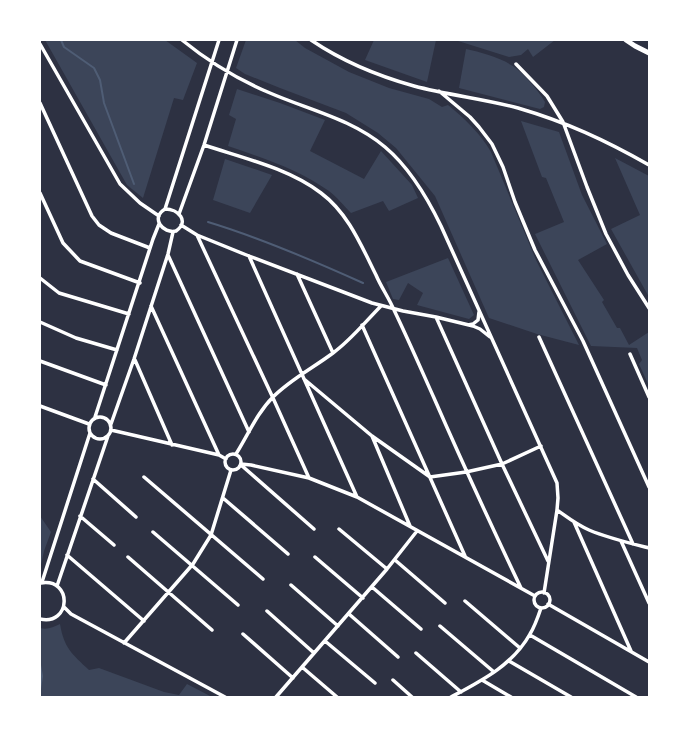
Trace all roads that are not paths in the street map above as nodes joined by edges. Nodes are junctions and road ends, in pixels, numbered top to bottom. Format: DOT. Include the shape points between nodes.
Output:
graph roads {
  1 [pos="182,40"];
  2 [pos="219,40"];
  3 [pos="237,40"];
  4 [pos="311,40"];
  5 [pos="626,40"];
  6 [pos="40,44"];
  7 [pos="649,53"];
  8 [pos="211,63"];
  9 [pos="516,64"];
  10 [pos="228,72"];
  11 [pos="439,91"];
  12 [pos="40,103"];
  13 [pos="563,122"];
  14 [pos="204,145"];
  15 [pos="649,165"];
  16 [pos="40,193"];
  17 [pos="165,209"];
  18 [pos="179,214"];
  19 [pos="159,216"];
  20 [pos="159,224"];
  21 [pos="181,225"];
  22 [pos="173,232"];
  23 [pos="197,235"];
  24 [pos="150,248"];
  25 [pos="168,254"];
  26 [pos="249,256"];
  27 [pos="297,274"];
  28 [pos="40,278"];
  29 [pos="140,283"];
  30 [pos="151,306"];
  31 [pos="381,306"];
  32 [pos="649,308"];
  33 [pos="394,309"];
  34 [pos="479,311"];
  35 [pos="129,314"];
  36 [pos="436,317"];
  37 [pos="40,322"];
  38 [pos="362,325"];
  39 [pos="466,325"];
  40 [pos="539,337"];
  41 [pos="496,347"];
  42 [pos="117,350"];
  43 [pos="333,353"];
  44 [pos="630,354"];
  45 [pos="134,359"];
  46 [pos="40,361"];
  47 [pos="302,374"];
  48 [pos="304,379"];
  49 [pos="106,385"];
  50 [pos="649,397"];
  51 [pos="273,398"];
  52 [pos="40,406"];
  53 [pos="95,417"];
  54 [pos="89,424"];
  55 [pos="111,424"];
  56 [pos="111,430"];
  57 [pos="249,432"];
  58 [pos="90,433"];
  59 [pos="108,436"];
  60 [pos="372,436"];
  61 [pos="172,444"];
  62 [pos="541,446"];
  63 [pos="236,454"];
  64 [pos="219,455"];
  65 [pos="226,459"];
  66 [pos="241,464"];
  67 [pos="502,464"];
  68 [pos="232,470"];
  69 [pos="466,472"];
  70 [pos="430,477"];
  71 [pos="144,478"];
  72 [pos="309,478"];
  73 [pos="93,479"];
  74 [pos="649,487"];
  75 [pos="357,497"];
  76 [pos="223,498"];
  77 [pos="557,510"];
  78 [pos="80,516"];
  79 [pos="136,517"];
  80 [pos="574,522"];
  81 [pos="410,527"];
  82 [pos="314,529"];
  83 [pos="340,529"];
  84 [pos="417,531"];
  85 [pos="153,532"];
  86 [pos="211,535"];
  87 [pos="621,541"];
  88 [pos="633,544"];
  89 [pos="114,545"];
  90 [pos="649,548"];
  91 [pos="288,554"];
  92 [pos="67,555"];
  93 [pos="128,557"];
  94 [pos="315,557"];
  95 [pos="465,557"];
  96 [pos="395,560"];
  97 [pos="549,562"];
  98 [pos="192,566"];
  99 [pos="387,570"];
  100 [pos="263,579"];
  101 [pos="41,583"];
  102 [pos="291,585"];
  103 [pos="58,586"];
  104 [pos="372,587"];
  105 [pos="521,588"];
  106 [pos="168,592"];
  107 [pos="544,593"];
  108 [pos="535,596"];
  109 [pos="363,598"];
  110 [pos="465,601"];
  111 [pos="445,603"];
  112 [pos="649,603"];
  113 [pos="548,604"];
  114 [pos="238,605"];
  115 [pos="64,607"];
  116 [pos="541,608"];
  117 [pos="267,611"];
  118 [pos="349,614"];
  119 [pos="40,619"];
  120 [pos="144,621"];
  121 [pos="338,626"];
  122 [pos="440,626"];
  123 [pos="421,629"];
  124 [pos="212,630"];
  125 [pos="243,634"];
  126 [pos="530,635"];
  127 [pos="326,641"];
  128 [pos="124,643"];
  129 [pos="520,648"];
  130 [pos="631,650"];
  131 [pos="314,653"];
  132 [pos="416,653"];
  133 [pos="398,656"];
  134 [pos="509,661"];
  135 [pos="649,662"];
  136 [pos="302,667"];
  137 [pos="494,672"];
  138 [pos="293,678"];
  139 [pos="393,680"];
  140 [pos="482,680"];
  141 [pos="375,683"];
  142 [pos="461,692"];
  143 [pos="225,697"];
  144 [pos="276,697"];
  145 [pos="337,697"];
  146 [pos="412,697"];
  147 [pos="451,697"];
  148 [pos="510,697"];
  149 [pos="571,697"];
  150 [pos="636,697"];
  1 -- 8 [label="street"];
  2 -- 8 [label="street"];
  3 -- 10 [label="street"];
  4 -- 11 [label="street" via="369,70 400,82"];
  5 -- 7 [label="main road"];
  6 -- 19 [label="street" via="120,184 140,203"];
  8 -- 10 [label="street"];
  8 -- 17 [label="street"];
  9 -- 13 [label="street" via="546,96"];
  10 -- 14 [label="street"];
  10 -- 34 [label="street" via="270,93 353,126 385,148 411,175 430,204"];
  11 -- 13 [label="street" via="516,108"];
  11 -- 74 [label="street" via="470,118 492,144 535,250 582,341"];
  12 -- 24 [label="street" via="92,216 110,234"];
  13 -- 15 [label="street"];
  13 -- 32 [label="street" via="606,234"];
  14 -- 18 [label="street"];
  14 -- 33 [label="street" via="276,169 305,182 335,205 361,244"];
  16 -- 29 [label="street" via="63,243 80,261"];
  17 -- 18 [label="street"];
  17 -- 19 [label="street"];
  18 -- 21 [label="street"];
  19 -- 20 [label="street"];
  20 -- 22 [label="street"];
  20 -- 24 [label="street"];
  21 -- 22 [label="street"];
  21 -- 23 [label="street"];
  22 -- 25 [label="street"];
  23 -- 26 [label="street"];
  23 -- 51 [label="street"];
  24 -- 29 [label="street"];
  25 -- 30 [label="street"];
  25 -- 57 [label="street"];
  26 -- 27 [label="street"];
  26 -- 47 [label="street"];
  27 -- 31 [label="street"];
  27 -- 43 [label="street"];
  28 -- 35 [label="street" via="59,293"];
  29 -- 35 [label="street"];
  30 -- 45 [label="street"];
  30 -- 64 [label="street"];
  31 -- 33 [label="street"];
  31 -- 38 [label="street"];
  33 -- 36 [label="street"];
  33 -- 69 [label="street"];
  34 -- 39 [label="street" via="478,320"];
  34 -- 41 [label="street"];
  35 -- 42 [label="street"];
  36 -- 39 [label="street"];
  36 -- 67 [label="street"];
  37 -- 42 [label="street" via="76,338"];
  38 -- 43 [label="street"];
  38 -- 70 [label="street"];
  39 -- 41 [label="street" via="480,329 490,337"];
  40 -- 88 [label="street"];
  41 -- 62 [label="street"];
  42 -- 49 [label="street"];
  43 -- 47 [label="street"];
  44 -- 50 [label="street"];
  45 -- 55 [label="street"];
  45 -- 61 [label="street"];
  46 -- 49 [label="street"];
  47 -- 48 [label="street"];
  47 -- 51 [label="street"];
  48 -- 60 [label="street"];
  48 -- 75 [label="street"];
  49 -- 53 [label="street"];
  51 -- 57 [label="street" via="259,414"];
  51 -- 72 [label="street"];
  52 -- 54 [label="street"];
  53 -- 54 [label="street"];
  53 -- 55 [label="street" via="106,418"];
  54 -- 58 [label="street"];
  55 -- 56 [label="street"];
  56 -- 59 [label="street"];
  56 -- 61 [label="street"];
  57 -- 63 [label="street"];
  58 -- 59 [label="street" via="97,439"];
  58 -- 101 [label="street"];
  59 -- 73 [label="street"];
  60 -- 70 [label="street"];
  60 -- 81 [label="street"];
  61 -- 64 [label="street"];
  62 -- 67 [label="street"];
  62 -- 77 [label="street" via="557,483"];
  63 -- 65 [label="street" via="231,454"];
  63 -- 66 [label="street"];
  64 -- 65 [label="street"];
  65 -- 68 [label="street" via="227,468"];
  66 -- 68 [label="street" via="238,469"];
  66 -- 72 [label="street"];
  66 -- 82 [label="street"];
  67 -- 69 [label="street"];
  67 -- 97 [label="street"];
  68 -- 76 [label="street"];
  69 -- 70 [label="street"];
  69 -- 105 [label="street"];
  70 -- 95 [label="street"];
  71 -- 86 [label="street"];
  72 -- 75 [label="street"];
  73 -- 78 [label="street"];
  73 -- 79 [label="street"];
  75 -- 81 [label="street"];
  76 -- 86 [label="street"];
  76 -- 91 [label="street"];
  77 -- 80 [label="street"];
  77 -- 97 [label="street"];
  78 -- 89 [label="street"];
  78 -- 92 [label="street"];
  80 -- 87 [label="street" via="588,530"];
  80 -- 130 [label="street"];
  81 -- 84 [label="street"];
  83 -- 99 [label="street"];
  84 -- 95 [label="street"];
  84 -- 96 [label="street"];
  85 -- 98 [label="street"];
  86 -- 98 [label="street"];
  86 -- 100 [label="street"];
  87 -- 88 [label="street"];
  87 -- 112 [label="street"];
  88 -- 90 [label="street"];
  92 -- 103 [label="street"];
  92 -- 120 [label="street"];
  93 -- 106 [label="street"];
  94 -- 109 [label="street"];
  95 -- 105 [label="street"];
  96 -- 99 [label="street"];
  96 -- 111 [label="street"];
  97 -- 107 [label="street"];
  98 -- 106 [label="street"];
  98 -- 114 [label="street"];
  99 -- 104 [label="street"];
  101 -- 103 [label="street" via="48,582"];
  102 -- 121 [label="street"];
  103 -- 115 [label="street" via="65,599"];
  104 -- 109 [label="street"];
  104 -- 123 [label="street"];
  105 -- 108 [label="street"];
  106 -- 120 [label="street"];
  106 -- 124 [label="street"];
  107 -- 108 [label="street"];
  107 -- 113 [label="street" via="548,596"];
  108 -- 116 [label="street" via="535,604"];
  109 -- 118 [label="street"];
  110 -- 129 [label="street"];
  113 -- 116 [label="street"];
  113 -- 130 [label="street"];
  115 -- 119 [label="street" via="51,619"];
  115 -- 128 [label="street" via="71,614"];
  116 -- 126 [label="street"];
  117 -- 131 [label="street"];
  118 -- 121 [label="street"];
  118 -- 133 [label="street"];
  120 -- 128 [label="street"];
  121 -- 127 [label="street"];
  122 -- 137 [label="street"];
  125 -- 138 [label="street"];
  126 -- 129 [label="street"];
  126 -- 150 [label="street"];
  127 -- 131 [label="street"];
  127 -- 141 [label="street"];
  128 -- 143 [label="street"];
  129 -- 134 [label="street"];
  130 -- 135 [label="street"];
  131 -- 136 [label="street"];
  132 -- 142 [label="street"];
  134 -- 137 [label="street"];
  134 -- 149 [label="street"];
  136 -- 138 [label="street"];
  136 -- 145 [label="street"];
  137 -- 140 [label="street"];
  138 -- 144 [label="street"];
  139 -- 146 [label="street"];
  140 -- 142 [label="street"];
  140 -- 148 [label="street"];
  142 -- 147 [label="street"];
}
